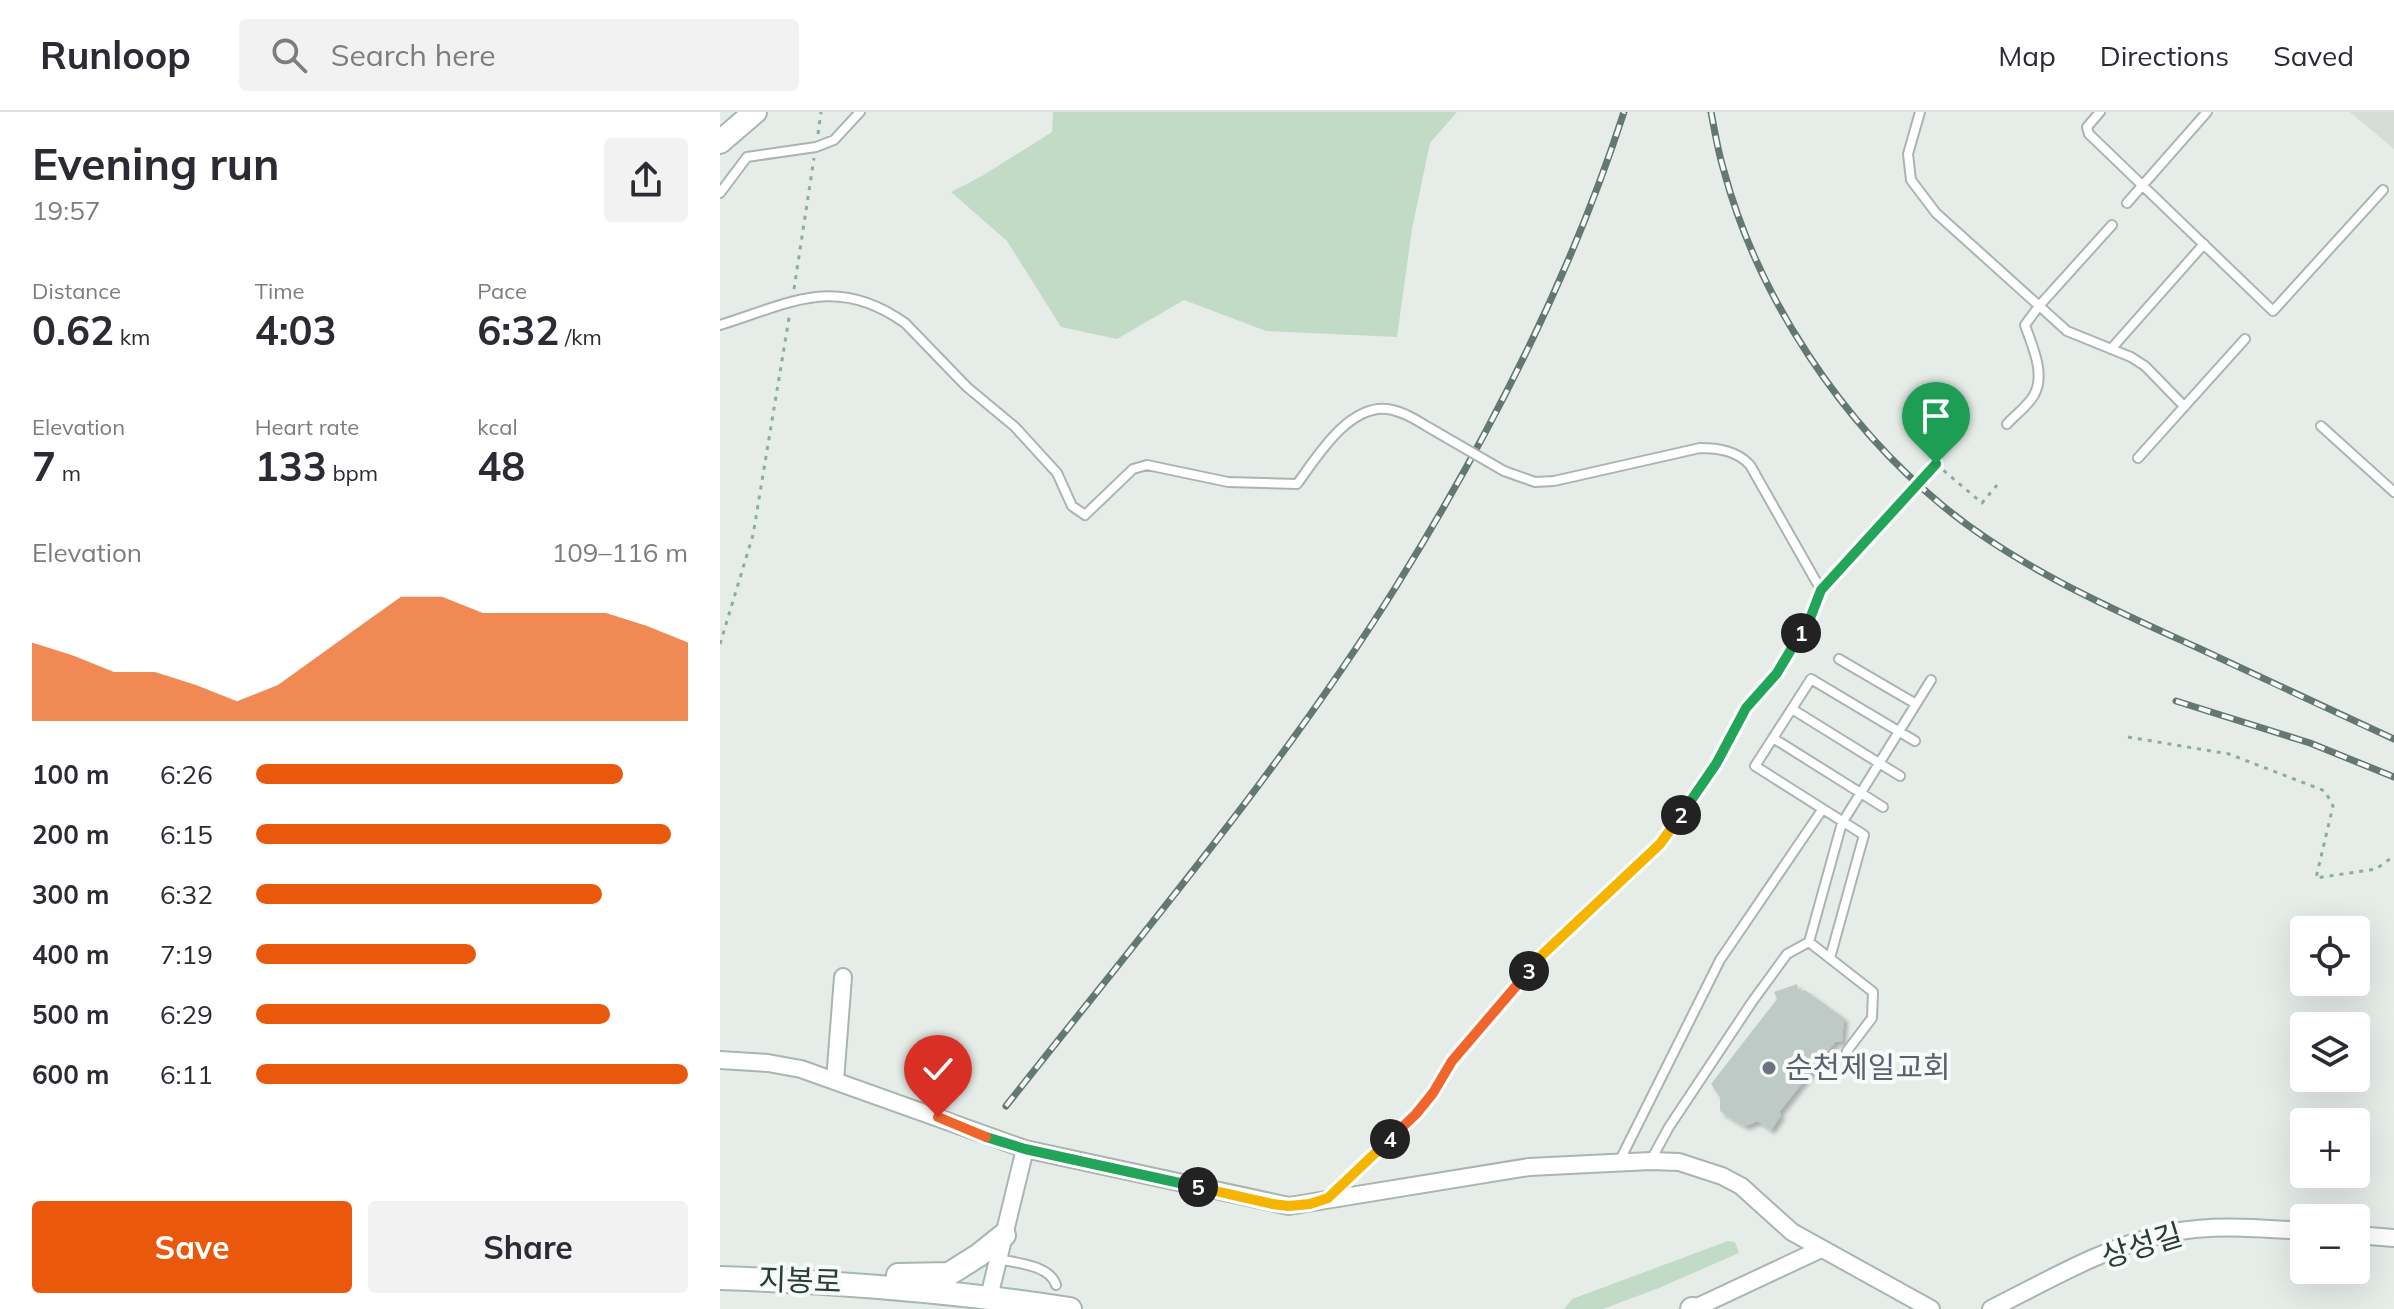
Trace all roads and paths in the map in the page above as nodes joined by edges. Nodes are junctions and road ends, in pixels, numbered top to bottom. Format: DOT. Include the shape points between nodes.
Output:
graph roads {
  1 [pos="755,112"];
  2 [pos="821,112"];
  3 [pos="860,112"];
  4 [pos="1920,112"];
  5 [pos="2100,112"];
  6 [pos="2207,112"];
  7 [pos="720,142"];
  8 [pos="816,147"];
  9 [pos="2143,186"];
  10 [pos="2383,190"];
  11 [pos="720,193"];
  12 [pos="2127,203"];
  13 [pos="2112,225"];
  14 [pos="2204,244"];
  15 [pos="792,301"];
  16 [pos="2039,306"];
  17 [pos="720,325"];
  18 [pos="2245,339"];
  19 [pos="2111,349"];
  20 [pos="2184,406"];
  21 [pos="2007,424"];
  22 [pos="2321,426"];
  23 [pos="2138,458"];
  24 [pos="1997,485"];
  25 [pos="2394,492"];
  26 [pos="1892,513"];
  27 [pos="1821,590"];
  28 [pos="720,644"];
  29 [pos="1839,659"];
  30 [pos="1931,680"];
  31 [pos="1916,704"];
  32 [pos="1792,709"];
  33 [pos="1898,731"];
  34 [pos="2128,737"];
  35 [pos="1773,738"];
  36 [pos="1915,741"];
  37 [pos="1879,763"];
  38 [pos="1900,776"];
  39 [pos="1860,793"];
  40 [pos="1883,807"];
  41 [pos="1822,810"];
  42 [pos="1842,823"];
  43 [pos="2394,856"];
  44 [pos="1809,942"];
  45 [pos="1830,958"];
  46 [pos="843,977"];
  47 [pos="1847,1051"];
  48 [pos="720,1060"];
  49 [pos="835,1081"];
  50 [pos="1025,1149"];
  51 [pos="1651,1161"];
  52 [pos="1619,1162"];
  53 [pos="1328,1198"];
  54 [pos="2290,1230"];
  55 [pos="1004,1235"];
  56 [pos="2370,1236"];
  57 [pos="2394,1238"];
  58 [pos="1819,1250"];
  59 [pos="998,1259"];
  60 [pos="720,1278"];
  61 [pos="836,1282"];
  62 [pos="1056,1285"];
  63 [pos="988,1302"];
  64 [pos="1070,1309"];
  65 [pos="1693,1309"];
  66 [pos="1931,1309"];
  67 [pos="1991,1309"];
  1 -- 7 [label="main road"];
  2 -- 8 [label="path"];
  3 -- 8 [label="lane" via="834,140"];
  4 -- 16 [label="lane" via="1908,154 1911,180 1936,213"];
  5 -- 9 [label="lane" via="2087,127 2089,134"];
  6 -- 9 [label="lane"];
  8 -- 11 [label="lane" via="747,157"];
  8 -- 15 [label="path"];
  9 -- 12 [label="lane"];
  9 -- 14 [label="lane"];
  10 -- 14 [label="lane" via="2273,311"];
  13 -- 16 [label="lane"];
  14 -- 19 [label="lane"];
  15 -- 17 [label="lane"];
  15 -- 27 [label="lane, bridge" via="842,295 905,323 1015,427 1057,473 1072,506 1085,515 1133,469 1147,465 1228,482 1297,484 1342,428 1378,409 1397,411 1504,471 1535,482 1700,448 1732,452 1750,465"];
  15 -- 28 [label="path" via="753,535"];
  16 -- 19 [label="lane" via="2067,331"];
  16 -- 21 [label="lane" via="2025,325 2038,366 2034,395"];
  18 -- 20 [label="lane"];
  19 -- 20 [label="lane" via="2145,366"];
  20 -- 23 [label="lane"];
  22 -- 25 [label="lane"];
  24 -- 26 [label="path, bridge" via="1982,503 1936,464"];
  26 -- 27 [label="lane"];
  27 -- 53 [label="lane" via="1777,673 1746,708 1716,764 1660,844 1543,954 1452,1061 1416,1114"];
  29 -- 31 [label="lane"];
  30 -- 31 [label="lane"];
  31 -- 33 [label="lane"];
  32 -- 33 [label="lane" via="1811,679"];
  32 -- 35 [label="lane"];
  32 -- 37 [label="lane"];
  33 -- 36 [label="lane"];
  33 -- 37 [label="lane"];
  34 -- 43 [label="path" via="2229,754 2325,791 2333,806 2316,878 2376,869"];
  35 -- 39 [label="lane"];
  35 -- 41 [label="lane" via="1755,766"];
  37 -- 38 [label="lane"];
  37 -- 39 [label="lane"];
  39 -- 40 [label="lane"];
  39 -- 42 [label="lane"];
  41 -- 42 [label="lane"];
  41 -- 52 [label="lane" via="1720,960"];
  42 -- 44 [label="lane"];
  42 -- 45 [label="lane" via="1864,835"];
  44 -- 45 [label="lane"];
  44 -- 51 [label="lane" via="1787,954 1752,1002"];
  45 -- 47 [label="lane" via="1873,992 1872,1018"];
  46 -- 49 [label="street"];
  48 -- 49 [label="street" via="785,1066"];
  49 -- 50 [label="street"];
  50 -- 53 [label="street" via="1272,1204"];
  50 -- 55 [label="street"];
  51 -- 52 [label="street"];
  51 -- 58 [label="street" via="1679,1162 1722,1176"];
  52 -- 53 [label="street" via="1514,1169"];
  54 -- 67 [label="street, 상성길" via="2226,1227 2128,1244"];
  55 -- 59 [label="street"];
  55 -- 61 [label="main road" via="949,1274"];
  56 -- 57 [label="street"];
  58 -- 65 [label="street"];
  58 -- 66 [label="street"];
  59 -- 62 [label="lane" via="1046,1272"];
  59 -- 63 [label="street"];
  60 -- 61 [label="main road, 지봉로"];
  61 -- 63 [label="main road, 지봉로"];
  63 -- 64 [label="main road, 지봉로"];
}
